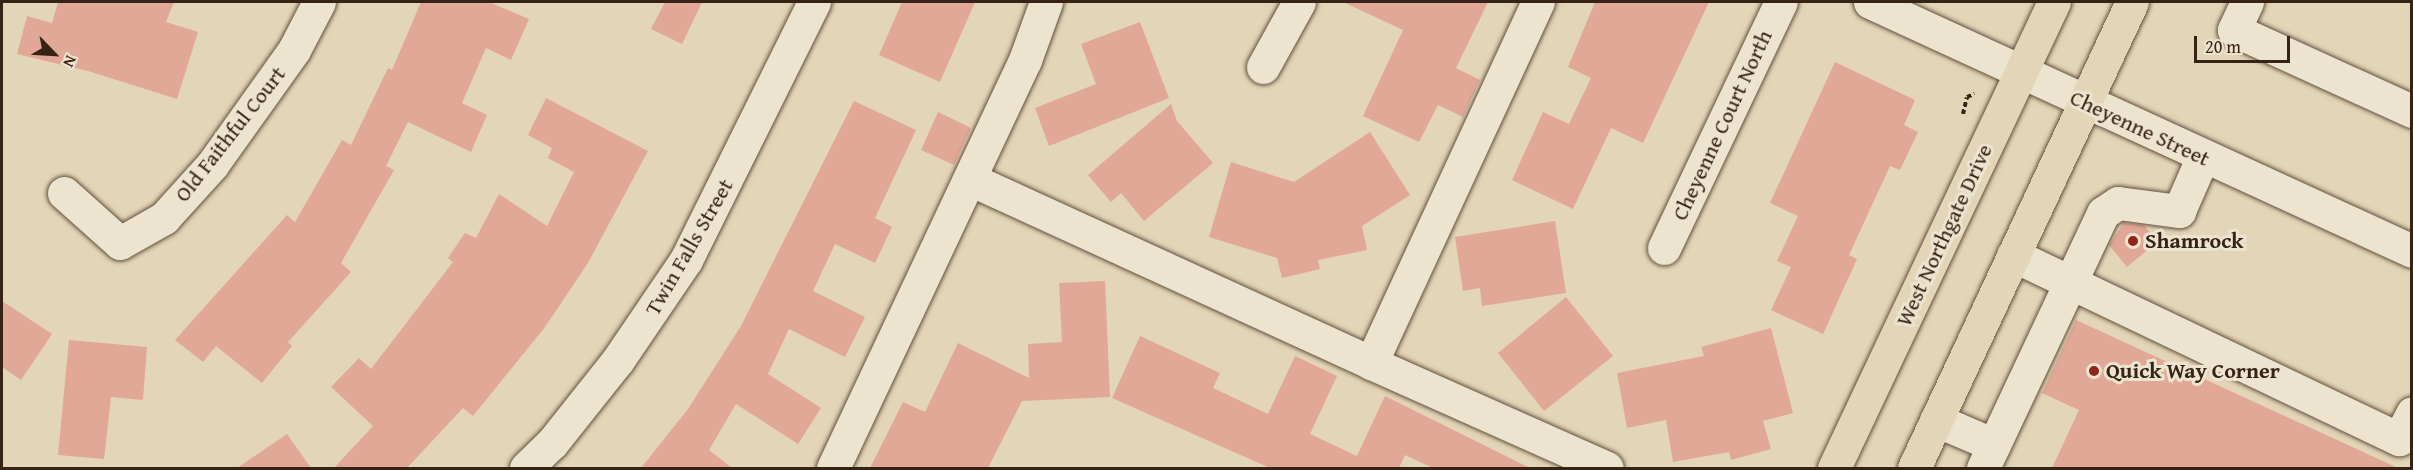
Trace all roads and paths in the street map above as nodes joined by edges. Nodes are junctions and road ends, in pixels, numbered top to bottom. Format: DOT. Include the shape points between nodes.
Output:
graph roads {
  1 [pos="319,2"];
  2 [pos="814,2"];
  3 [pos="1046,2"];
  4 [pos="1299,2"];
  5 [pos="1538,2"];
  6 [pos="1780,2"];
  7 [pos="1870,2"];
  8 [pos="2054,2"];
  9 [pos="2132,2"];
  10 [pos="2247,2"];
  11 [pos="1263,67"];
  12 [pos="2021,73"];
  13 [pos="2085,102"];
  14 [pos="2412,111"];
  15 [pos="2203,156"];
  16 [pos="970,179"];
  17 [pos="64,193"];
  18 [pos="1664,248"];
  19 [pos="2412,251"];
  20 [pos="2013,255"];
  21 [pos="2070,282"];
  22 [pos="1371,363"];
  23 [pos="2412,412"];
  24 [pos="1936,420"];
  25 [pos="1988,457"];
  26 [pos="526,468"];
  27 [pos="833,468"];
  28 [pos="1607,468"];
  29 [pos="1834,468"];
  30 [pos="1914,468"];
  1 -- 17 [label="street, Old Faithful Court" via="287,60 212,165 164,218 120,243"];
  2 -- 26 [label="street, Twin Falls Street" via="686,260 618,360 552,443"];
  3 -- 16 [label="street" via="1025,60"];
  4 -- 11 [label="street"];
  5 -- 22 [label="street"];
  6 -- 18 [label="street, Cheyenne Court North"];
  7 -- 12 [label="street, Cheyenne Street"];
  8 -- 12 [label="main road, West Northgate Drive"];
  9 -- 13 [label="main road"];
  10 -- 14 [label="street" via="2234,30"];
  12 -- 13 [label="street, Cheyenne Street"];
  12 -- 29 [label="main road, West Northgate Drive"];
  13 -- 15 [label="street, Cheyenne Street"];
  13 -- 20 [label="main road"];
  15 -- 19 [label="street, Cheyenne Street"];
  15 -- 21 [label="street" via="2179,212 2118,203 2103,213"];
  16 -- 22 [label="street"];
  16 -- 27 [label="street"];
  20 -- 21 [label="street"];
  20 -- 24 [label="main road"];
  21 -- 23 [label="street" via="2399,439"];
  21 -- 25 [label="street"];
  22 -- 28 [label="street"];
  24 -- 25 [label="street"];
  24 -- 30 [label="main road"];
}
